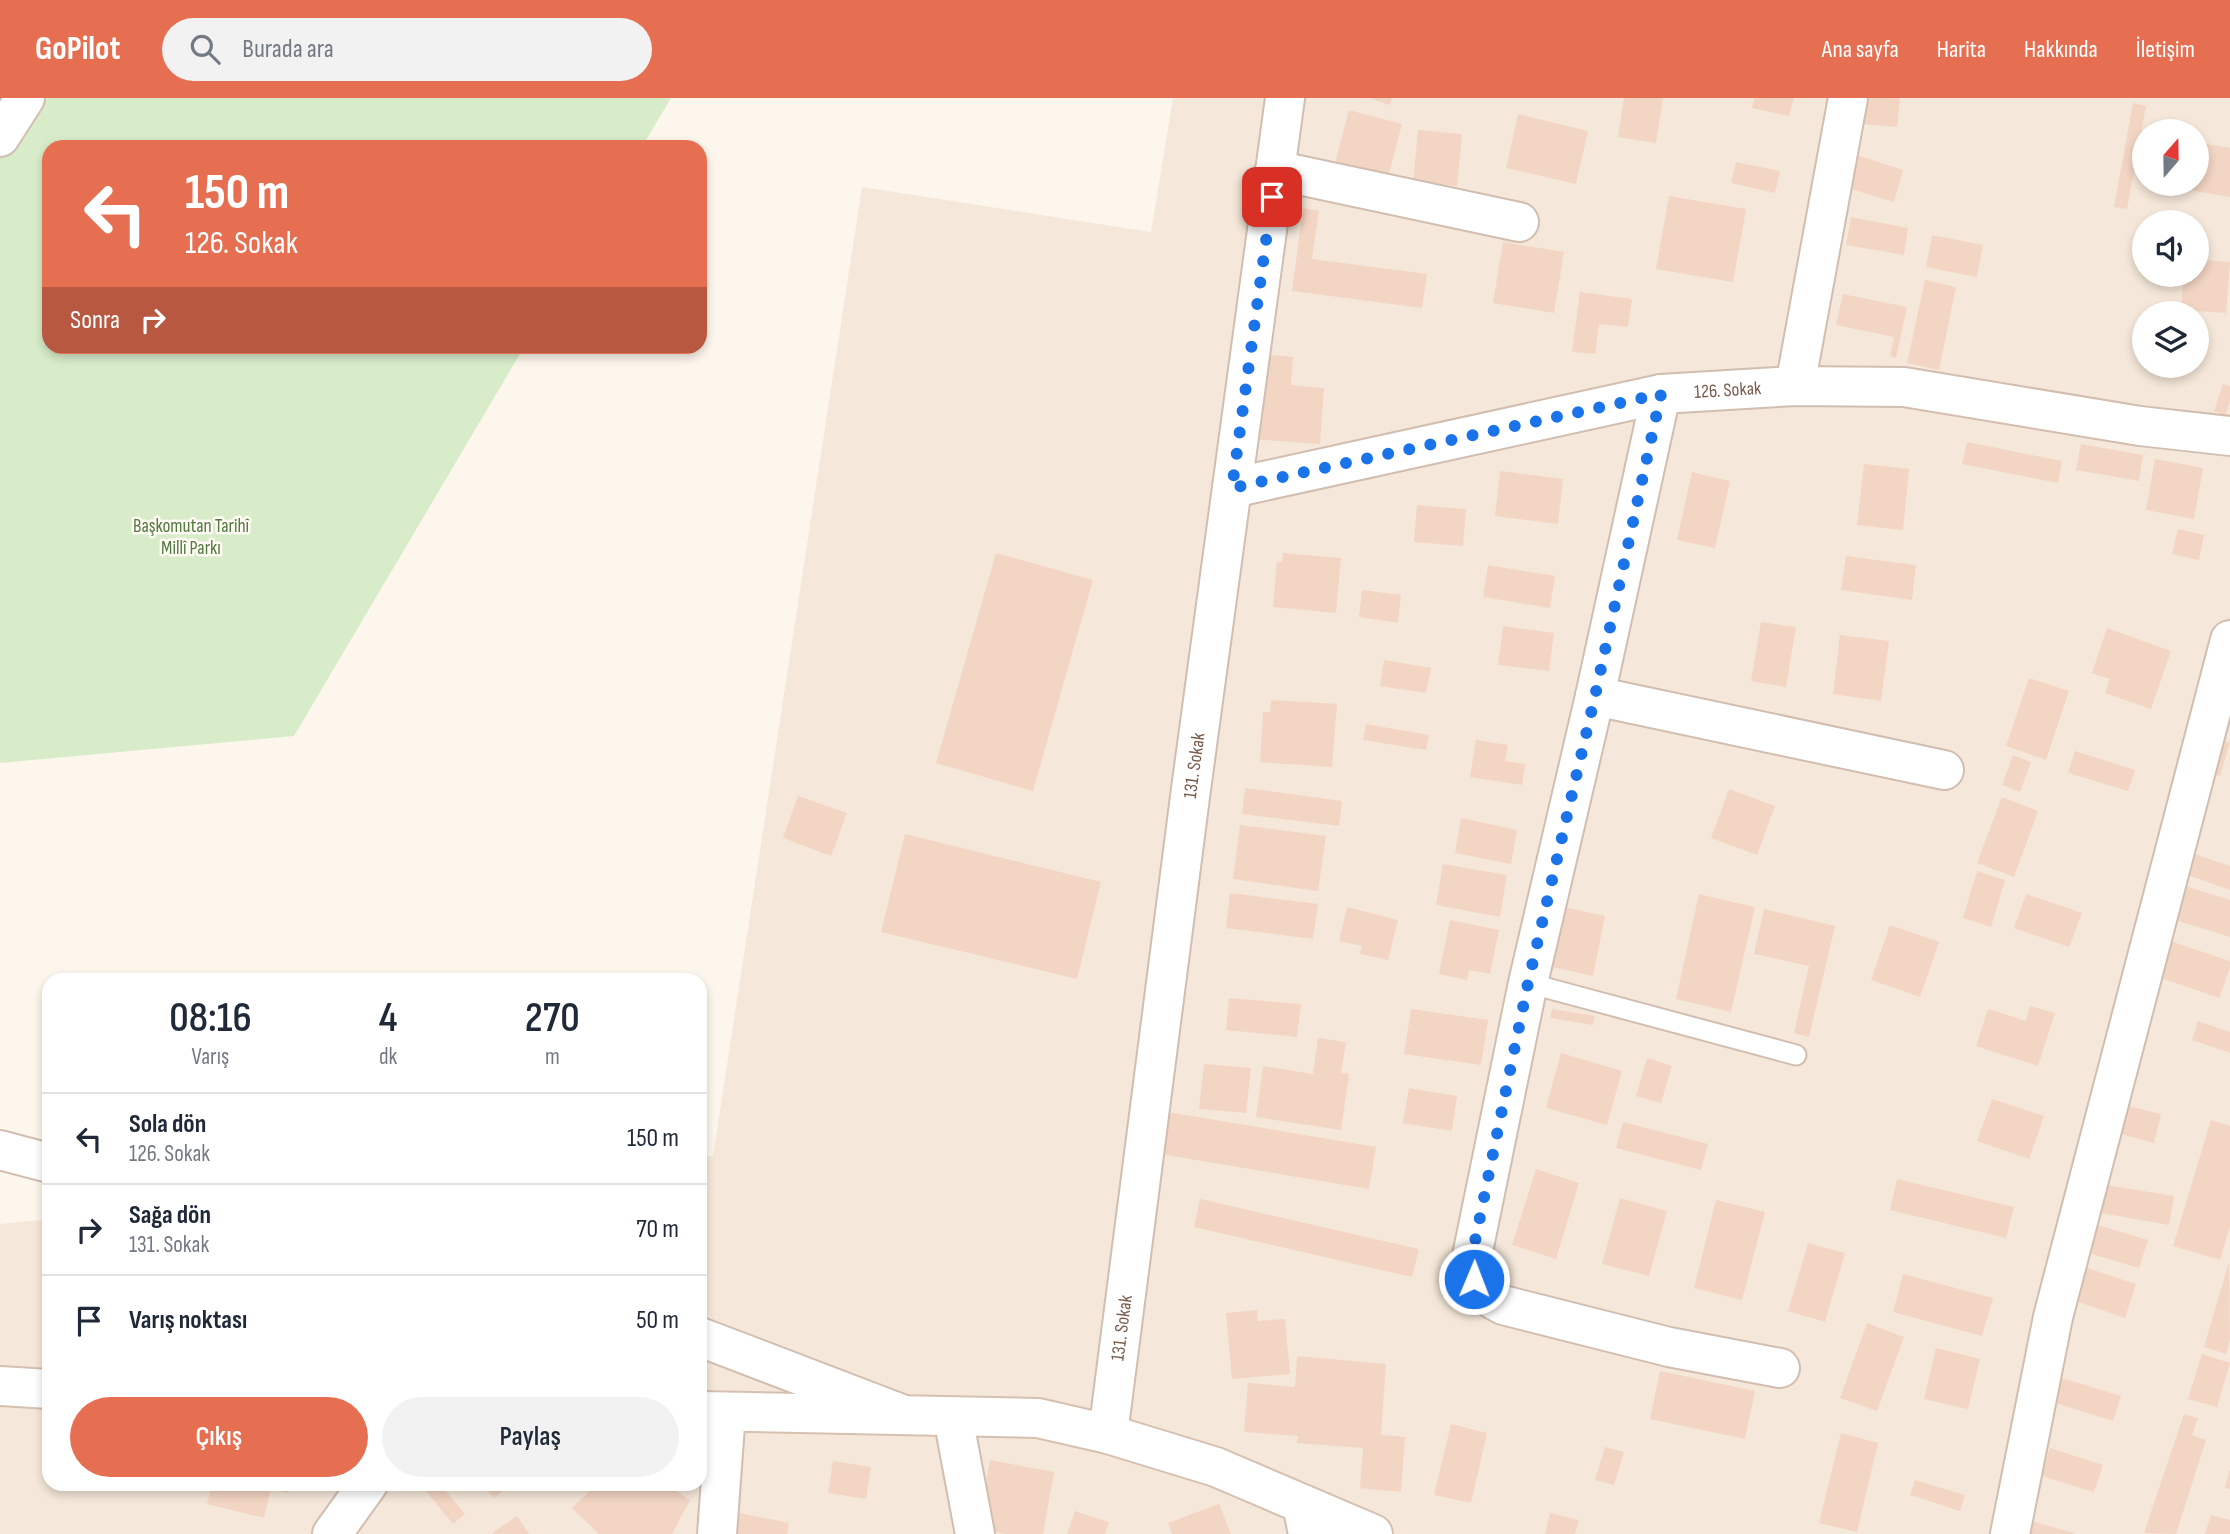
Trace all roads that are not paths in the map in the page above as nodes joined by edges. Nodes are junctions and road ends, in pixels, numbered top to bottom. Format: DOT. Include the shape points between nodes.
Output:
graph roads {
  1 [pos="25,98"];
  2 [pos="1285,98"];
  3 [pos="1848,98"];
  4 [pos="0,137"];
  5 [pos="1275,170"];
  6 [pos="1519,222"];
  7 [pos="1795,386"];
  8 [pos="1661,394"];
  9 [pos="2230,436"];
  10 [pos="1232,488"];
  11 [pos="2230,640"];
  12 [pos="1595,696"];
  13 [pos="1944,770"];
  14 [pos="1528,983"];
  15 [pos="1796,1055"];
  16 [pos="0,1150"];
  17 [pos="42,1161"];
  18 [pos="707,1339"];
  19 [pos="1780,1368"];
  20 [pos="0,1387"];
  21 [pos="42,1388"];
  22 [pos="713,1412"];
  23 [pos="908,1416"];
  24 [pos="953,1417"];
  25 [pos="1108,1434"];
  26 [pos="363,1491"];
  27 [pos="1305,1519"];
  28 [pos="332,1534"];
  29 [pos="717,1534"];
  30 [pos="975,1534"];
  31 [pos="1373,1534"];
  32 [pos="2010,1534"];
  1 -- 4 [label="street"];
  2 -- 5 [label="street, 131. Sokak"];
  3 -- 7 [label="street"];
  5 -- 6 [label="street"];
  5 -- 10 [label="street, 131. Sokak"];
  7 -- 8 [label="street, 126. Sokak"];
  7 -- 9 [label="street, 126. Sokak" via="1904,387"];
  8 -- 10 [label="street, 126. Sokak"];
  8 -- 12 [label="street"];
  10 -- 25 [label="street, 131. Sokak"];
  11 -- 32 [label="street" via="2053,1317"];
  12 -- 13 [label="street"];
  12 -- 14 [label="street"];
  14 -- 15 [label="lane"];
  14 -- 19 [label="street" via="1471,1261 1483,1295 1503,1305 1644,1340"];
  16 -- 17 [label="street"];
  18 -- 23 [label="street"];
  20 -- 21 [label="street"];
  22 -- 23 [label="street"];
  22 -- 29 [label="street"];
  23 -- 24 [label="street"];
  24 -- 25 [label="street" via="1038,1418"];
  24 -- 30 [label="street"];
  25 -- 27 [label="street" via="1216,1468"];
  26 -- 28 [label="street"];
  27 -- 31 [label="street"];
}
